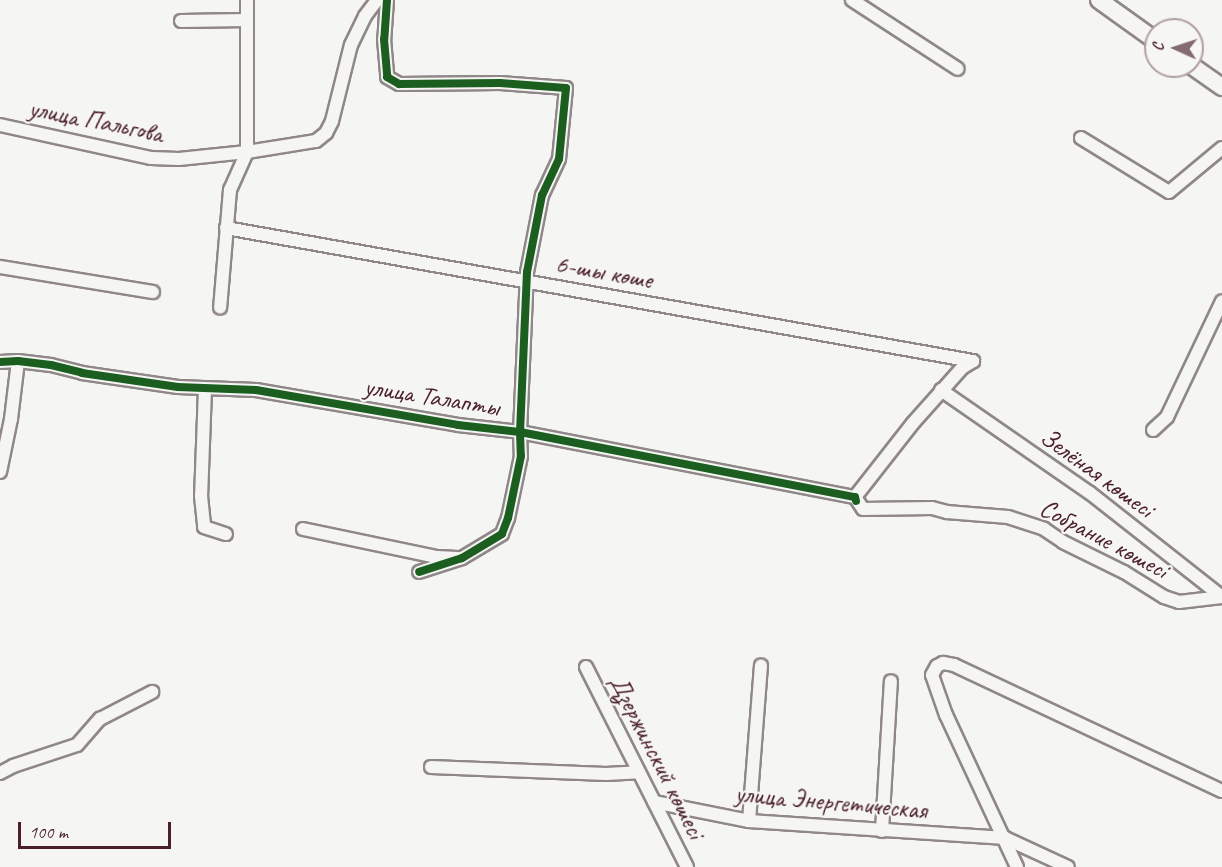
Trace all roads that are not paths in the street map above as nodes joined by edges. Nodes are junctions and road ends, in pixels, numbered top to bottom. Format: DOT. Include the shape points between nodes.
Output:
graph roads {
  1 [pos="247,0"];
  2 [pos="377,0"];
  3 [pos="387,0"];
  4 [pos="852,0"];
  5 [pos="1098,0"];
  6 [pos="247,20"];
  7 [pos="181,21"];
  8 [pos="1144,33"];
  9 [pos="957,69"];
  10 [pos="1204,74"];
  11 [pos="1222,87"];
  12 [pos="0,124"];
  13 [pos="1081,138"];
  14 [pos="1222,147"];
  15 [pos="247,152"];
  16 [pos="226,228"];
  17 [pos="0,267"];
  18 [pos="528,282"];
  19 [pos="153,292"];
  20 [pos="1222,301"];
  21 [pos="220,308"];
  22 [pos="18,361"];
  23 [pos="0,362"];
  24 [pos="205,389"];
  25 [pos="941,390"];
  26 [pos="1153,430"];
  27 [pos="520,432"];
  28 [pos="0,472"];
  29 [pos="857,501"];
  30 [pos="303,529"];
  31 [pos="226,534"];
  32 [pos="462,558"];
  33 [pos="419,573"];
  34 [pos="1222,597"];
  35 [pos="760,665"];
  36 [pos="586,667"];
  37 [pos="891,681"];
  38 [pos="152,692"];
  39 [pos="430,767"];
  40 [pos="639,772"];
  41 [pos="0,773"];
  42 [pos="1222,791"];
  43 [pos="654,802"];
  44 [pos="749,821"];
  45 [pos="882,831"];
  46 [pos="1005,838"];
  47 [pos="687,867"];
  48 [pos="1017,867"];
  49 [pos="1068,867"];
  1 -- 6 [label="street"];
  2 -- 15 [label="street, улица Пальгова" via="351,45 326,133 316,141"];
  3 -- 18 [label="street" via="387,77 399,84 500,82 566,88 559,159 542,195 529,256"];
  4 -- 9 [label="street"];
  5 -- 8 [label="street"];
  6 -- 7 [label="street"];
  6 -- 15 [label="street"];
  10 -- 11 [label="street"];
  12 -- 15 [label="street, улица Пальгова" via="151,158"];
  13 -- 14 [label="street" via="1169,192"];
  15 -- 16 [label="street" via="230,190"];
  16 -- 18 [label="street, 6-шы көше"];
  16 -- 21 [label="street"];
  17 -- 19 [label="street"];
  18 -- 25 [label="street, 6-шы көше" via="973,361"];
  18 -- 27 [label="street"];
  20 -- 26 [label="street" via="1167,417"];
  22 -- 23 [label="street, улица Талапты"];
  22 -- 24 [label="street, улица Талапты"];
  22 -- 28 [label="street"];
  24 -- 27 [label="street, улица Талапты" via="256,390"];
  24 -- 31 [label="street" via="201,496 204,527"];
  25 -- 29 [label="street" via="896,442"];
  25 -- 34 [label="street, Зелёная көшесі" via="1090,493"];
  27 -- 29 [label="street, улица Талапты"];
  27 -- 32 [label="street" via="522,456 502,534"];
  29 -- 34 [label="street, Собрание көшесі" via="870,509 932,508 1008,517 1044,529 1164,597 1179,602"];
  30 -- 32 [label="street"];
  32 -- 33 [label="street"];
  35 -- 44 [label="street"];
  36 -- 40 [label="street, Дзержинский көшесі"];
  37 -- 45 [label="street"];
  38 -- 41 [label="street" via="100,719 77,745"];
  39 -- 40 [label="street"];
  40 -- 43 [label="street, Дзержинский көшесі"];
  42 -- 46 [label="street" via="943,663 932,675 942,705"];
  43 -- 44 [label="street, улица Энергетическая"];
  43 -- 47 [label="street, Дзержинский көшесі"];
  44 -- 45 [label="street, улица Энергетическая"];
  45 -- 46 [label="street, улица Энергетическая"];
  46 -- 48 [label="street"];
  46 -- 49 [label="street"];
}
